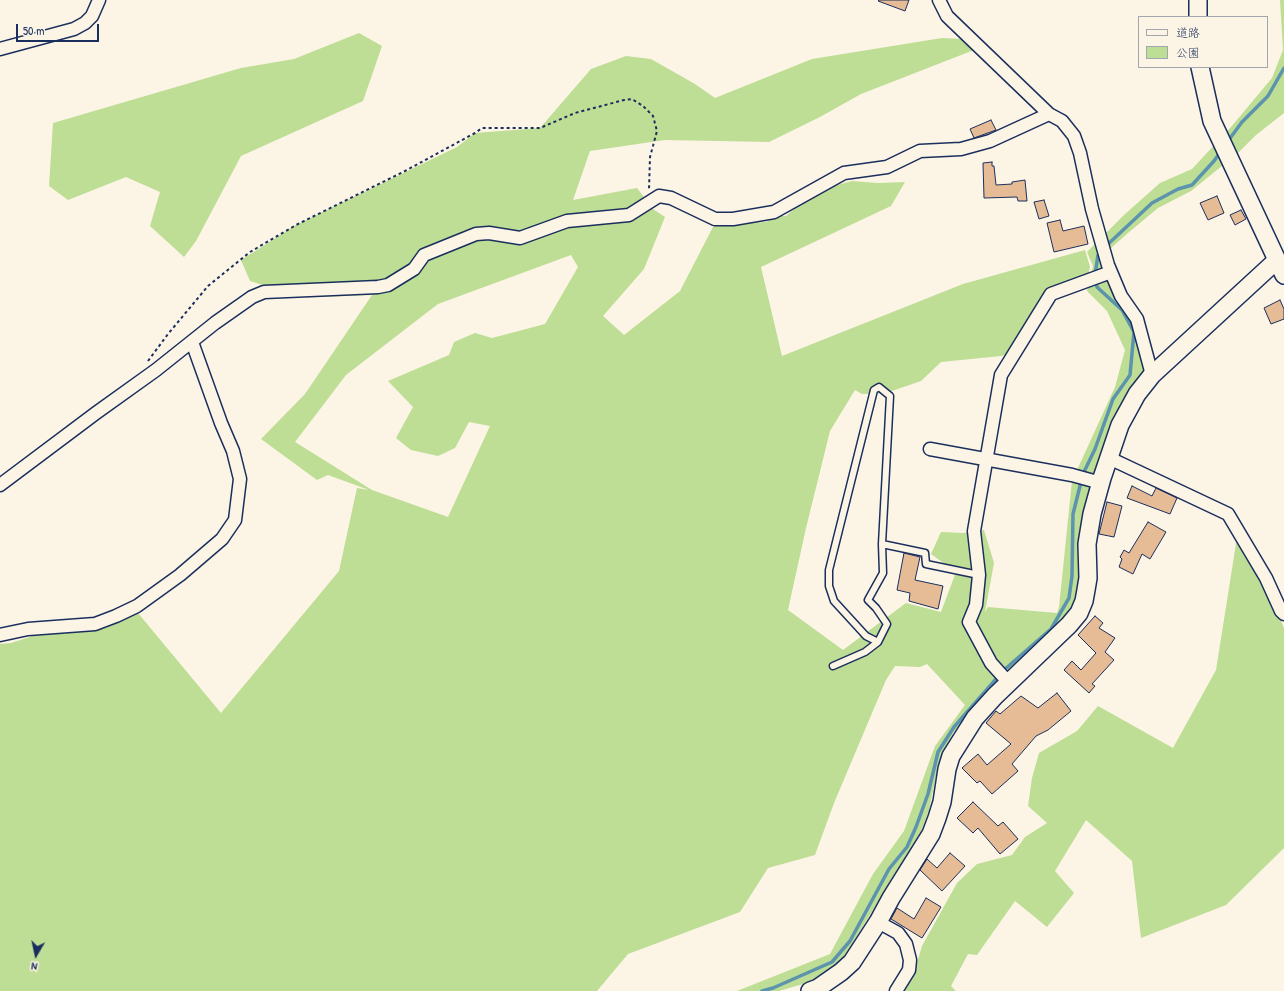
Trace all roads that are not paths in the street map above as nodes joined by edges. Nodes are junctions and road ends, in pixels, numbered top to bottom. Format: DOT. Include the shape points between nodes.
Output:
graph roads {
  1 [pos="99,0"];
  2 [pos="939,0"];
  3 [pos="1198,0"];
  4 [pos="1198,16"];
  5 [pos="0,49"];
  6 [pos="1200,68"];
  7 [pos="1049,114"];
  8 [pos="1277,260"];
  9 [pos="1111,272"];
  10 [pos="1284,275"];
  11 [pos="192,342"];
  12 [pos="1152,375"];
  13 [pos="930,450"];
  14 [pos="1109,458"];
  15 [pos="986,460"];
  16 [pos="1100,483"];
  17 [pos="0,485"];
  18 [pos="882,544"];
  19 [pos="980,575"];
  20 [pos="1284,614"];
  21 [pos="0,635"];
  22 [pos="878,642"];
  23 [pos="833,666"];
  24 [pos="1009,683"];
  25 [pos="878,922"];
  26 [pos="810,991"];
  27 [pos="896,991"];
  1 -- 5 [label="street" via="92,16 74,30"];
  2 -- 7 [label="street" via="947,16"];
  3 -- 4 [label="street"];
  6 -- 8 [label="street" via="1212,121"];
  7 -- 9 [label="street" via="1062,122 1074,136"];
  7 -- 11 [label="street" via="990,141 961,149 920,151 887,167 844,173 774,212 733,219 715,219 671,198 659,196 629,215 567,221 520,238 489,233 476,234 424,254 414,268 388,285 264,292 246,301"];
  8 -- 10 [label="street"];
  8 -- 12 [label="street"];
  9 -- 12 [label="street" via="1121,296 1137,319"];
  9 -- 15 [label="street" via="1051,294 1001,375"];
  11 -- 17 [label="street"];
  11 -- 21 [label="street" via="233,451 240,479 235,520 222,540 137,606 116,616 95,624 28,629"];
  12 -- 14 [label="street" via="1128,409"];
  13 -- 15 [label="street"];
  14 -- 16 [label="street"];
  14 -- 20 [label="street" via="1228,514"];
  15 -- 16 [label="street" via="1072,475"];
  15 -- 19 [label="street" via="974,531"];
  16 -- 24 [label="street" via="1087,544 1088,578 1079,613"];
  18 -- 19 [label="lane" via="924,553 926,564"];
  18 -- 22 [label="lane" via="883,573 868,600 887,624"];
  18 -- 22 [label="lane" via="890,396 879,387 874,390 829,570 828,586 834,601 866,636"];
  19 -- 24 [label="street" via="976,605 969,622 991,662"];
  22 -- 23 [label="lane" via="865,652"];
  24 -- 25 [label="street" via="975,718 952,756 946,768 942,802 931,834"];
  25 -- 26 [label="street" via="852,962 818,988"];
  25 -- 27 [label="street" via="898,933 906,944 910,960 908,970"];
}
